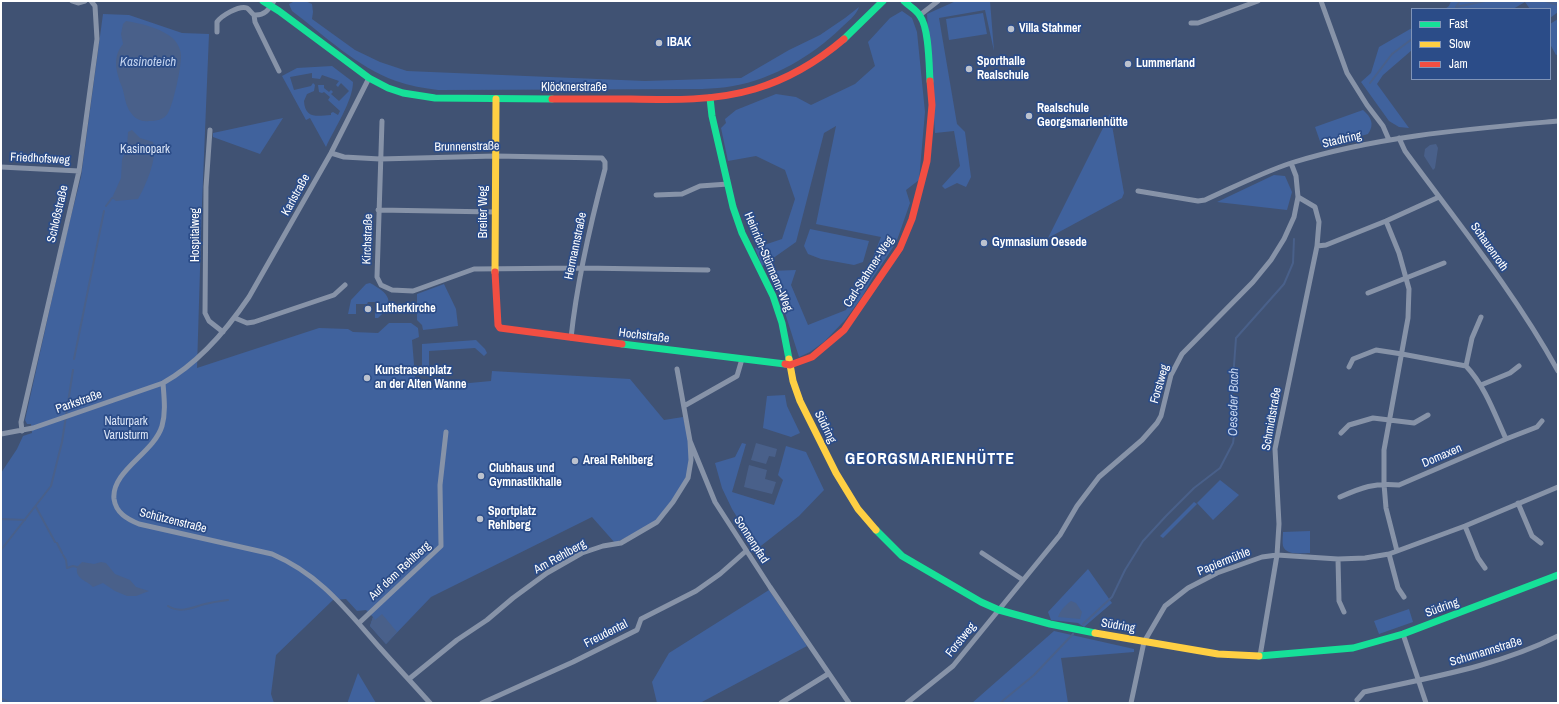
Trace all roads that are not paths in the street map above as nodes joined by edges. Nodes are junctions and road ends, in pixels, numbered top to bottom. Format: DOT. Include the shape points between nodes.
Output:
graph roads {
  1 [pos="72,1"];
  2 [pos="85,1"];
  3 [pos="91,1"];
  4 [pos="263,1"];
  5 [pos="883,1"];
  6 [pos="904,1"];
  7 [pos="938,1"];
  8 [pos="1258,1"];
  9 [pos="1321,1"];
  10 [pos="273,3"];
  11 [pos="254,15"];
  12 [pos="920,15"];
  13 [pos="1191,23"];
  14 [pos="217,32"];
  15 [pos="279,71"];
  16 [pos="369,78"];
  17 [pos="710,98"];
  18 [pos="496,99"];
  19 [pos="382,121"];
  20 [pos="1558,121"];
  21 [pos="210,130"];
  22 [pos="1399,138"];
  23 [pos="1388,140"];
  24 [pos="331,153"];
  25 [pos="495,156"];
  26 [pos="380,159"];
  27 [pos="604,160"];
  28 [pos="1291,163"];
  29 [pos="1,167"];
  30 [pos="79,171"];
  31 [pos="728,184"];
  32 [pos="1138,191"];
  33 [pos="656,195"];
  34 [pos="1298,197"];
  35 [pos="1439,197"];
  36 [pos="378,210"];
  37 [pos="495,212"];
  38 [pos="1386,221"];
  39 [pos="1316,246"];
  40 [pos="1444,263"];
  41 [pos="495,268"];
  42 [pos="582,268"];
  43 [pos="708,270"];
  44 [pos="1406,277"];
  45 [pos="345,285"];
  46 [pos="1368,293"];
  47 [pos="1481,317"];
  48 [pos="235,318"];
  49 [pos="498,325"];
  50 [pos="223,332"];
  51 [pos="571,338"];
  52 [pos="1402,354"];
  53 [pos="742,360"];
  54 [pos="790,365"];
  55 [pos="1466,366"];
  56 [pos="1519,366"];
  57 [pos="1349,367"];
  58 [pos="677,369"];
  59 [pos="1558,371"];
  60 [pos="163,383"];
  61 [pos="1480,385"];
  62 [pos="684,406"];
  63 [pos="1428,415"];
  64 [pos="1389,420"];
  65 [pos="1542,421"];
  66 [pos="22,431"];
  67 [pos="446,432"];
  68 [pos="1340,433"];
  69 [pos="1,434"];
  70 [pos="1506,439"];
  71 [pos="690,441"];
  72 [pos="1384,484"];
  73 [pos="1558,487"];
  74 [pos="1340,497"];
  75 [pos="1518,503"];
  76 [pos="1465,526"];
  77 [pos="1541,543"];
  78 [pos="746,551"];
  79 [pos="1397,551"];
  80 [pos="982,553"];
  81 [pos="1388,554"];
  82 [pos="1277,555"];
  83 [pos="1338,559"];
  84 [pos="1485,568"];
  85 [pos="1558,575"];
  86 [pos="1023,580"];
  87 [pos="1404,597"];
  88 [pos="999,610"];
  89 [pos="1344,612"];
  90 [pos="359,623"];
  91 [pos="1403,634"];
  92 [pos="1558,636"];
  93 [pos="1144,642"];
  94 [pos="1260,656"];
  95 [pos="828,674"];
  96 [pos="409,679"];
  97 [pos="1418,680"];
  98 [pos="1357,700"];
  99 [pos="430,703"];
  100 [pos="482,703"];
  101 [pos="781,703"];
  102 [pos="849,703"];
  103 [pos="907,703"];
  104 [pos="1131,703"];
  105 [pos="1426,703"];
  1 -- 2 [label="street"];
  3 -- 30 [label="street, Schloßstraße" via="95,6 97,39"];
  4 -- 10 [label="street, Klöcknerstraße"];
  5 -- 17 [label="street, Klöcknerstraße" via="838,46 808,66 757,88"];
  6 -- 12 [label="street"];
  7 -- 12 [label="street"];
  8 -- 13 [label="street" via="1198,23"];
  9 -- 23 [label="street" via="1347,73 1384,126"];
  10 -- 11 [label="street" via="262,15"];
  10 -- 16 [label="street, Klöcknerstraße"];
  11 -- 14 [label="street" via="247,8 236,10 219,20"];
  11 -- 15 [label="street"];
  12 -- 54 [label="street, Carl-Stahmer-Weg" via="927,41 932,105 927,161 912,219 900,248 844,330 812,357"];
  16 -- 18 [label="street, Klöcknerstraße" via="388,88 413,96"];
  16 -- 24 [label="street, Karlstraße"];
  17 -- 18 [label="street, Klöcknerstraße"];
  17 -- 31 [label="street, Heinrich-Stürmann-Weg"];
  18 -- 25 [label="street, Breiter Weg"];
  19 -- 26 [label="street, Kirchstraße"];
  20 -- 22 [label="street, Stadtring"];
  21 -- 50 [label="street, Hospitalweg" via="205,313 209,321"];
  22 -- 23 [label="street, Stadtring"];
  22 -- 35 [label="street, Schauenroth" via="1405,151"];
  23 -- 28 [label="street, Stadtring"];
  24 -- 26 [label="street, Brunnenstraße" via="344,157"];
  24 -- 48 [label="street, Karlstraße"];
  25 -- 26 [label="street, Brunnenstraße"];
  25 -- 27 [label="street, Brunnenstraße" via="598,157"];
  25 -- 37 [label="street, Breiter Weg"];
  26 -- 36 [label="street, Kirchstraße"];
  27 -- 42 [label="street, Hermannstraße" via="605,169"];
  28 -- 32 [label="street, Stadtring" via="1205,200"];
  28 -- 34 [label="street, Forstweg" via="1296,176"];
  29 -- 30 [label="street, Friedhofsweg"];
  30 -- 66 [label="street, Schloßstraße" via="24,408"];
  31 -- 33 [label="street" via="700,186 682,194"];
  31 -- 54 [label="street, Heinrich-Stürmann-Weg" via="742,233 773,296 782,323"];
  34 -- 39 [label="street, Schmidtstraße" via="1315,207 1317,212 1319,222"];
  34 -- 86 [label="street, Forstweg" via="1294,217 1271,260 1253,282 1182,354 1171,375 1161,416 1156,423 1142,440 1099,477 1077,506 1060,535"];
  35 -- 38 [label="street"];
  35 -- 59 [label="street, Schauenroth" via="1521,310"];
  36 -- 37 [label="street"];
  36 -- 41 [label="street, Kirchstraße" via="376,268 381,285 392,290 413,291 474,269"];
  37 -- 41 [label="street, Breiter Weg"];
  38 -- 39 [label="street" via="1326,245"];
  38 -- 44 [label="street"];
  39 -- 82 [label="street, Schmidtstraße" via="1275,449 1279,524"];
  40 -- 44 [label="street"];
  41 -- 42 [label="street"];
  41 -- 49 [label="street, Breiter Weg"];
  42 -- 43 [label="street"];
  42 -- 51 [label="street, Hermannstraße"];
  44 -- 46 [label="street"];
  44 -- 52 [label="street" via="1409,289 1408,318"];
  45 -- 48 [label="street" via="334,295 254,322 247,323"];
  47 -- 55 [label="street" via="1472,338"];
  48 -- 50 [label="street"];
  49 -- 51 [label="street, Hochstraße" via="500,328"];
  50 -- 60 [label="street" via="179,374"];
  51 -- 53 [label="street, Hochstraße"];
  52 -- 55 [label="street"];
  52 -- 57 [label="street" via="1376,350 1354,359"];
  52 -- 64 [label="street"];
  53 -- 54 [label="street, Hochstraße"];
  53 -- 62 [label="street" via="736,376"];
  54 -- 88 [label="street, Südring" via="800,401 836,473 858,509 879,534 902,556"];
  55 -- 61 [label="street"];
  56 -- 61 [label="street" via="1510,373"];
  58 -- 62 [label="street, Sonnenpfad"];
  60 -- 66 [label="street, Parkstraße"];
  60 -- 90 [label="street, Schützenstraße" via="165,408 162,427 154,442 116,485 115,505 120,513 139,524 272,554 306,572 337,598"];
  61 -- 70 [label="street"];
  62 -- 71 [label="street, Sonnenpfad"];
  63 -- 64 [label="street" via="1414,423"];
  64 -- 68 [label="street" via="1373,418 1349,425"];
  64 -- 72 [label="street" via="1384,450"];
  65 -- 70 [label="street, Domaxen" via="1537,427"];
  66 -- 69 [label="street, Parkstraße"];
  67 -- 90 [label="street, Auf dem Rehlberg" via="440,485 441,546"];
  70 -- 72 [label="street, Domaxen" via="1399,486"];
  71 -- 78 [label="street, Sonnenpfad" via="716,502"];
  71 -- 96 [label="street, Am Rehlberg" via="691,460 688,478 657,522 621,543 582,553 547,573"];
  72 -- 74 [label="street, Domaxen" via="1362,487"];
  72 -- 79 [label="street" via="1386,508"];
  73 -- 75 [label="street, Papiermühle"];
  75 -- 76 [label="street, Papiermühle"];
  75 -- 77 [label="street" via="1532,536"];
  76 -- 79 [label="street, Papiermühle"];
  76 -- 84 [label="street" via="1478,558"];
  78 -- 95 [label="street, Sonnenpfad"];
  78 -- 100 [label="street, Freudental" via="696,591 641,620 637,630"];
  79 -- 81 [label="street, Papiermühle"];
  80 -- 86 [label="street"];
  81 -- 83 [label="street, Papiermühle"];
  81 -- 87 [label="street" via="1398,588"];
  82 -- 83 [label="street, Papiermühle"];
  82 -- 93 [label="street, Papiermühle" via="1262,557 1217,573 1188,588 1166,606"];
  82 -- 94 [label="street, Schmidtstraße"];
  83 -- 89 [label="street" via="1339,601"];
  85 -- 91 [label="street, Südring"];
  86 -- 88 [label="street, Forstweg"];
  88 -- 93 [label="street, Südring" via="1050,624"];
  88 -- 103 [label="street, Forstweg" via="953,666"];
  90 -- 96 [label="street, Schützenstraße"];
  91 -- 94 [label="street, Südring" via="1354,648"];
  91 -- 97 [label="street"];
  92 -- 97 [label="street, Schumannstraße" via="1488,665"];
  93 -- 94 [label="street, Südring" via="1218,654"];
  93 -- 104 [label="street, Papiermühle"];
  95 -- 101 [label="street"];
  95 -- 102 [label="street, Sonnenpfad"];
  96 -- 99 [label="street, Schützenstraße"];
  97 -- 98 [label="street, Schumannstraße" via="1364,692"];
  97 -- 105 [label="street"];
}
